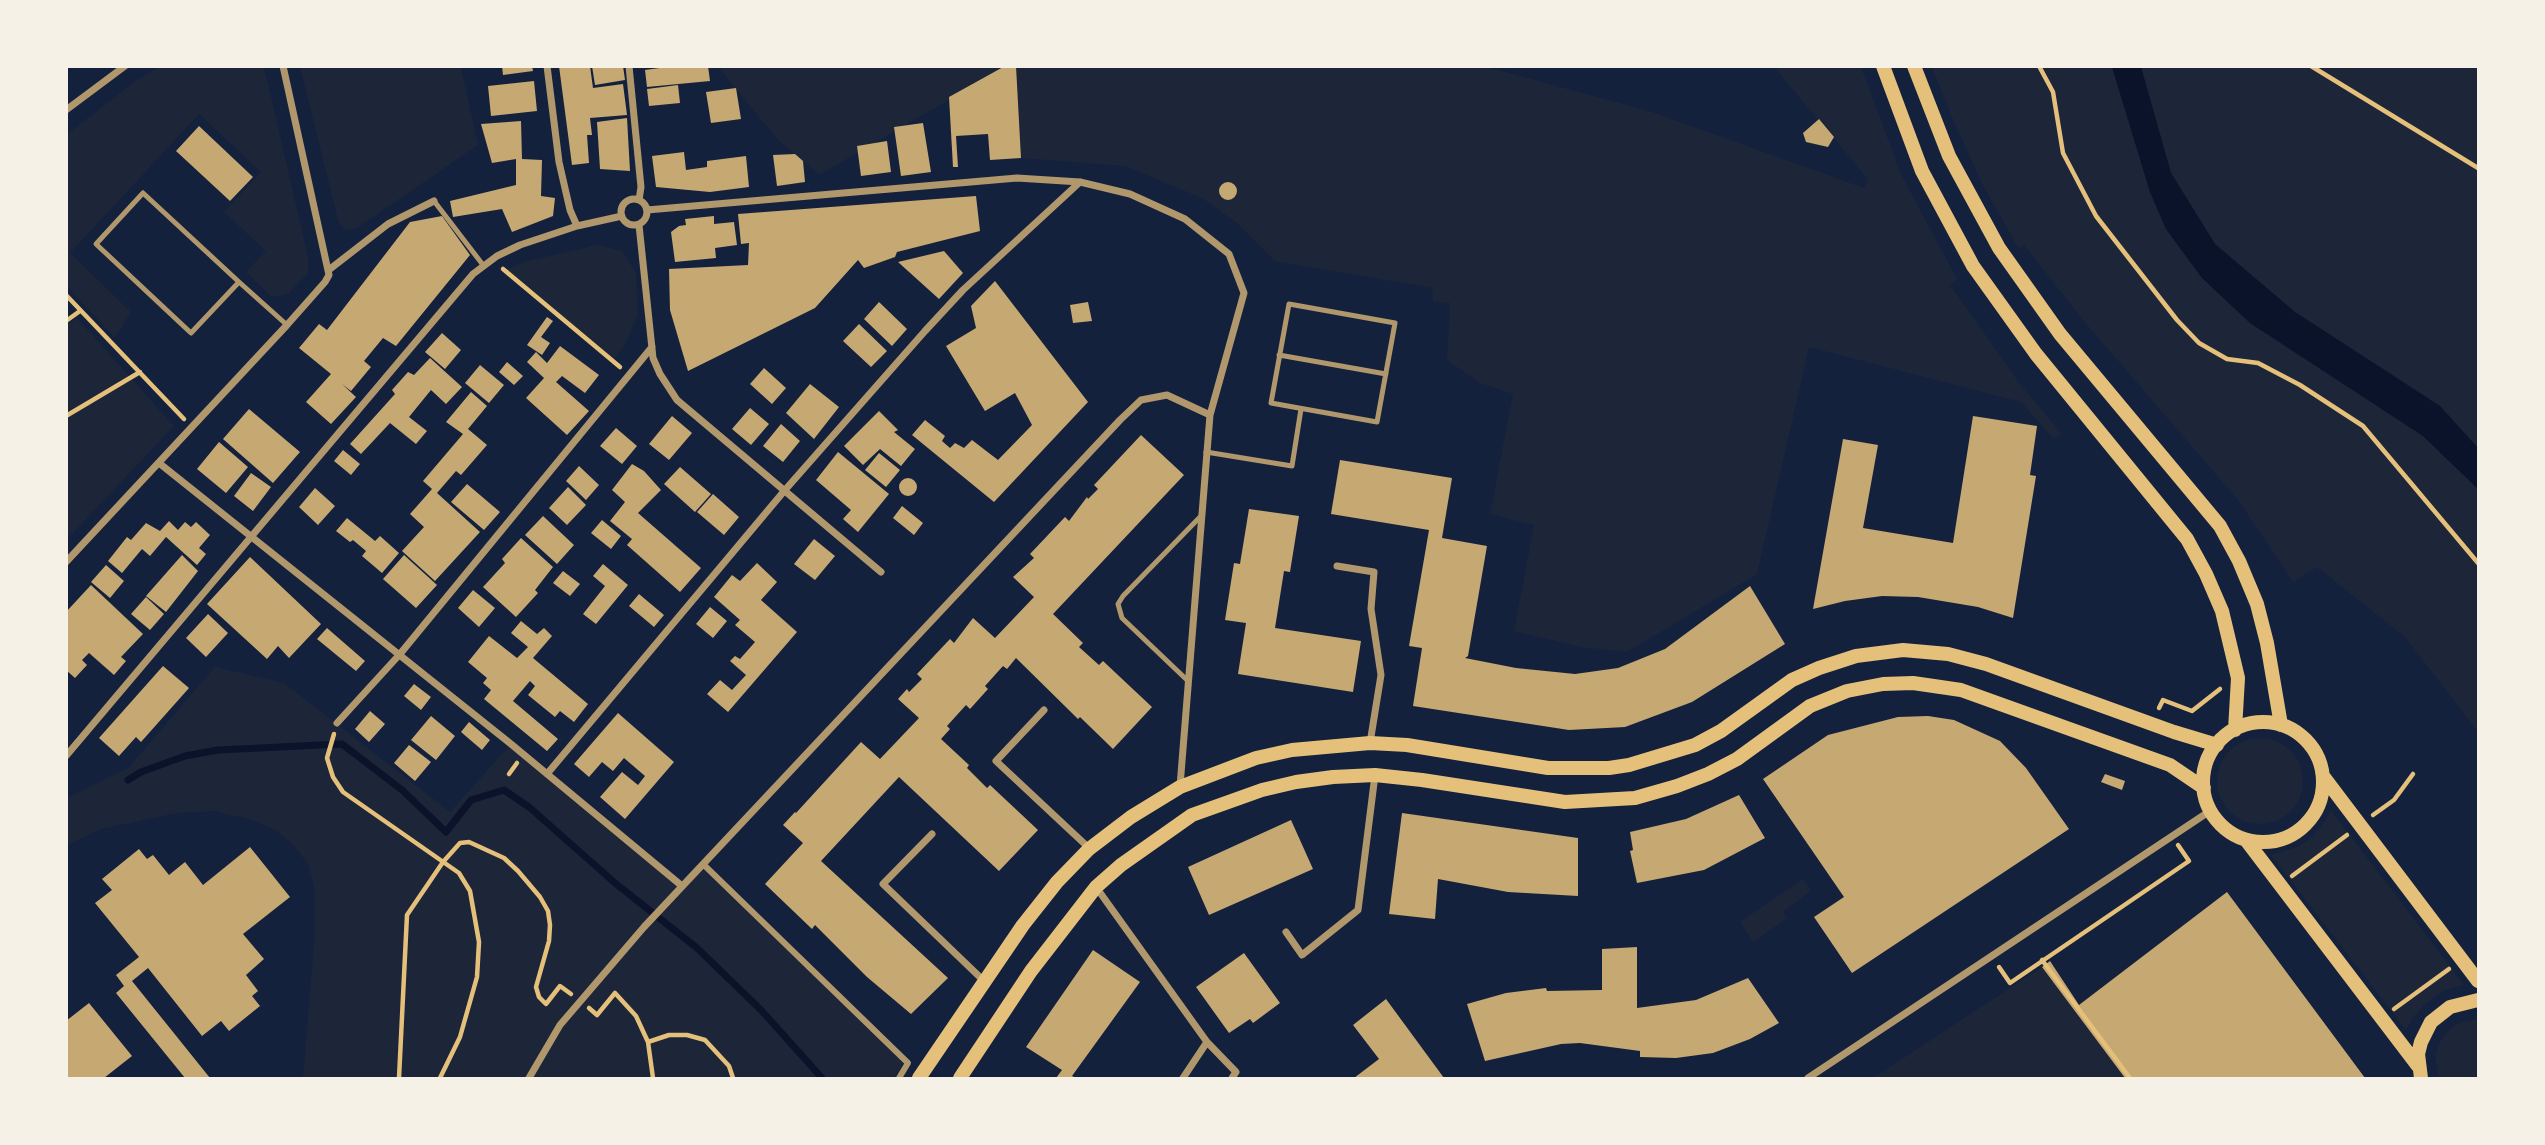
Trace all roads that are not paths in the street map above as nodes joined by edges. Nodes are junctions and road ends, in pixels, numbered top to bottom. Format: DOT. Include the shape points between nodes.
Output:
graph roads {
  1 [pos="125,66"];
  2 [pos="283,66"];
  3 [pos="547,66"];
  4 [pos="629,66"];
  5 [pos="1883,66"];
  6 [pos="1914,66"];
  7 [pos="66,110"];
  8 [pos="1080,182"];
  9 [pos="639,200"];
  10 [pos="434,201"];
  11 [pos="647,210"];
  12 [pos="622,216"];
  13 [pos="639,225"];
  14 [pos="577,226"];
  15 [pos="484,265"];
  16 [pos="330,269"];
  17 [pos="239,282"];
  18 [pos="287,325"];
  19 [pos="652,347"];
  20 [pos="1279,355"];
  21 [pos="1386,374"];
  22 [pos="1301,409"];
  23 [pos="1210,415"];
  24 [pos="1206,452"];
  25 [pos="159,463"];
  26 [pos="785,490"];
  27 [pos="1201,516"];
  28 [pos="251,538"];
  29 [pos="66,562"];
  30 [pos="1336,566"];
  31 [pos="881,572"];
  32 [pos="400,654"];
  33 [pos="1187,680"];
  34 [pos="1044,710"];
  35 [pos="337,723"];
  36 [pos="2281,725"];
  37 [pos="2235,730"];
  38 [pos="1370,743"];
  39 [pos="2217,745"];
  40 [pos="66,756"];
  41 [pos="547,774"];
  42 [pos="1375,775"];
  43 [pos="2323,776"];
  44 [pos="1180,786"];
  45 [pos="2204,788"];
  46 [pos="2210,811"];
  47 [pos="932,834"];
  48 [pos="2246,839"];
  49 [pos="1089,849"];
  50 [pos="703,864"];
  51 [pos="682,886"];
  52 [pos="1096,887"];
  53 [pos="1286,932"];
  54 [pos="2479,981"];
  55 [pos="985,982"];
  56 [pos="2479,1000"];
  57 [pos="1207,1042"];
  58 [pos="2420,1072"];
  59 [pos="1234,1075"];
  60 [pos="529,1079"];
  61 [pos="899,1079"];
  62 [pos="919,1079"];
  63 [pos="960,1079"];
  64 [pos="1182,1079"];
  65 [pos="1245,1079"];
  66 [pos="1808,1079"];
  1 -- 7 [label="street"];
  2 -- 16 [label="street"];
  3 -- 14 [label="street" via="559,162"];
  4 -- 9 [label="street"];
  5 -- 37 [label="main road" via="1922,171 1973,267 2036,354 2187,539 2206,574 2222,611 2238,678"];
  6 -- 36 [label="main road" via="1950,156 1999,248 2060,334 2220,526 2257,604"];
  8 -- 11 [label="street" via="1017,178"];
  8 -- 23 [label="street" via="1130,194 1185,219 1228,254 1244,293"];
  8 -- 26 [label="street" via="962,290"];
  9 -- 11 [label="street"];
  9 -- 12 [label="street" via="624,204"];
  10 -- 15 [label="lane"];
  10 -- 16 [label="street" via="388,224"];
  11 -- 13 [label="street"];
  12 -- 13 [label="street" via="627,223"];
  12 -- 14 [label="street"];
  13 -- 19 [label="street"];
  14 -- 15 [label="street" via="520,245"];
  15 -- 28 [label="street"];
  16 -- 18 [label="street" via="326,282"];
  17 -- 17 [label="lane" via="143,193 96,244 191,333"];
  17 -- 18 [label="lane"];
  18 -- 25 [label="street"];
  19 -- 26 [label="street" via="655,366 677,400"];
  19 -- 32 [label="street"];
  20 -- 21 [label="lane"];
  20 -- 21 [label="lane" via="1289,303 1395,323"];
  20 -- 22 [label="lane" via="1270,403"];
  21 -- 22 [label="lane" via="1377,422"];
  22 -- 24 [label="lane" via="1292,466"];
  23 -- 24 [label="street"];
  23 -- 50 [label="street" via="1167,395 1141,400"];
  24 -- 27 [label="street"];
  25 -- 28 [label="street"];
  25 -- 29 [label="street"];
  26 -- 31 [label="street"];
  26 -- 41 [label="street"];
  27 -- 33 [label="street"];
  27 -- 33 [label="lane" via="1118,604 1122,618"];
  28 -- 32 [label="street"];
  28 -- 40 [label="street"];
  30 -- 38 [label="street" via="1374,572 1371,609 1381,675"];
  32 -- 35 [label="street"];
  32 -- 41 [label="street"];
  33 -- 44 [label="street"];
  34 -- 49 [label="street" via="996,761"];
  36 -- 37 [label="main road" via="2250,724"];
  36 -- 43 [label="main road" via="2310,744"];
  37 -- 39 [label="main road"];
  38 -- 39 [label="main road" via="1548,768 1629,765 1695,745 1792,680 1819,668 1856,656 1903,650 1948,654 1986,664"];
  38 -- 44 [label="main road" via="1256,758"];
  39 -- 45 [label="main road" via="2206,765"];
  41 -- 51 [label="street"];
  42 -- 45 [label="main road" via="1565,802 1635,798 1677,786 1737,759 1810,706 1847,691 1913,683 1961,690 2170,765"];
  42 -- 52 [label="main road" via="1296,782 1192,815"];
  42 -- 53 [label="street" via="1359,910 1302,955"];
  43 -- 48 [label="main road" via="2316,811 2301,829 2280,840"];
  43 -- 54 [label="main road"];
  44 -- 49 [label="main road"];
  45 -- 46 [label="main road"];
  46 -- 48 [label="main road" via="2226,828"];
  46 -- 66 [label="street"];
  47 -- 55 [label="street" via="883,884"];
  48 -- 58 [label="main road"];
  49 -- 55 [label="main road" via="1023,925"];
  50 -- 51 [label="street"];
  50 -- 61 [label="street" via="908,1063"];
  51 -- 60 [label="street" via="579,1000 547,1044"];
  52 -- 57 [label="street"];
  52 -- 63 [label="main road" via="1031,971"];
  55 -- 62 [label="main road"];
  56 -- 58 [label="main road" via="2450,1007 2431,1022 2421,1042"];
  57 -- 59 [label="street"];
  57 -- 64 [label="street"];
  59 -- 65 [label="street"];
}
